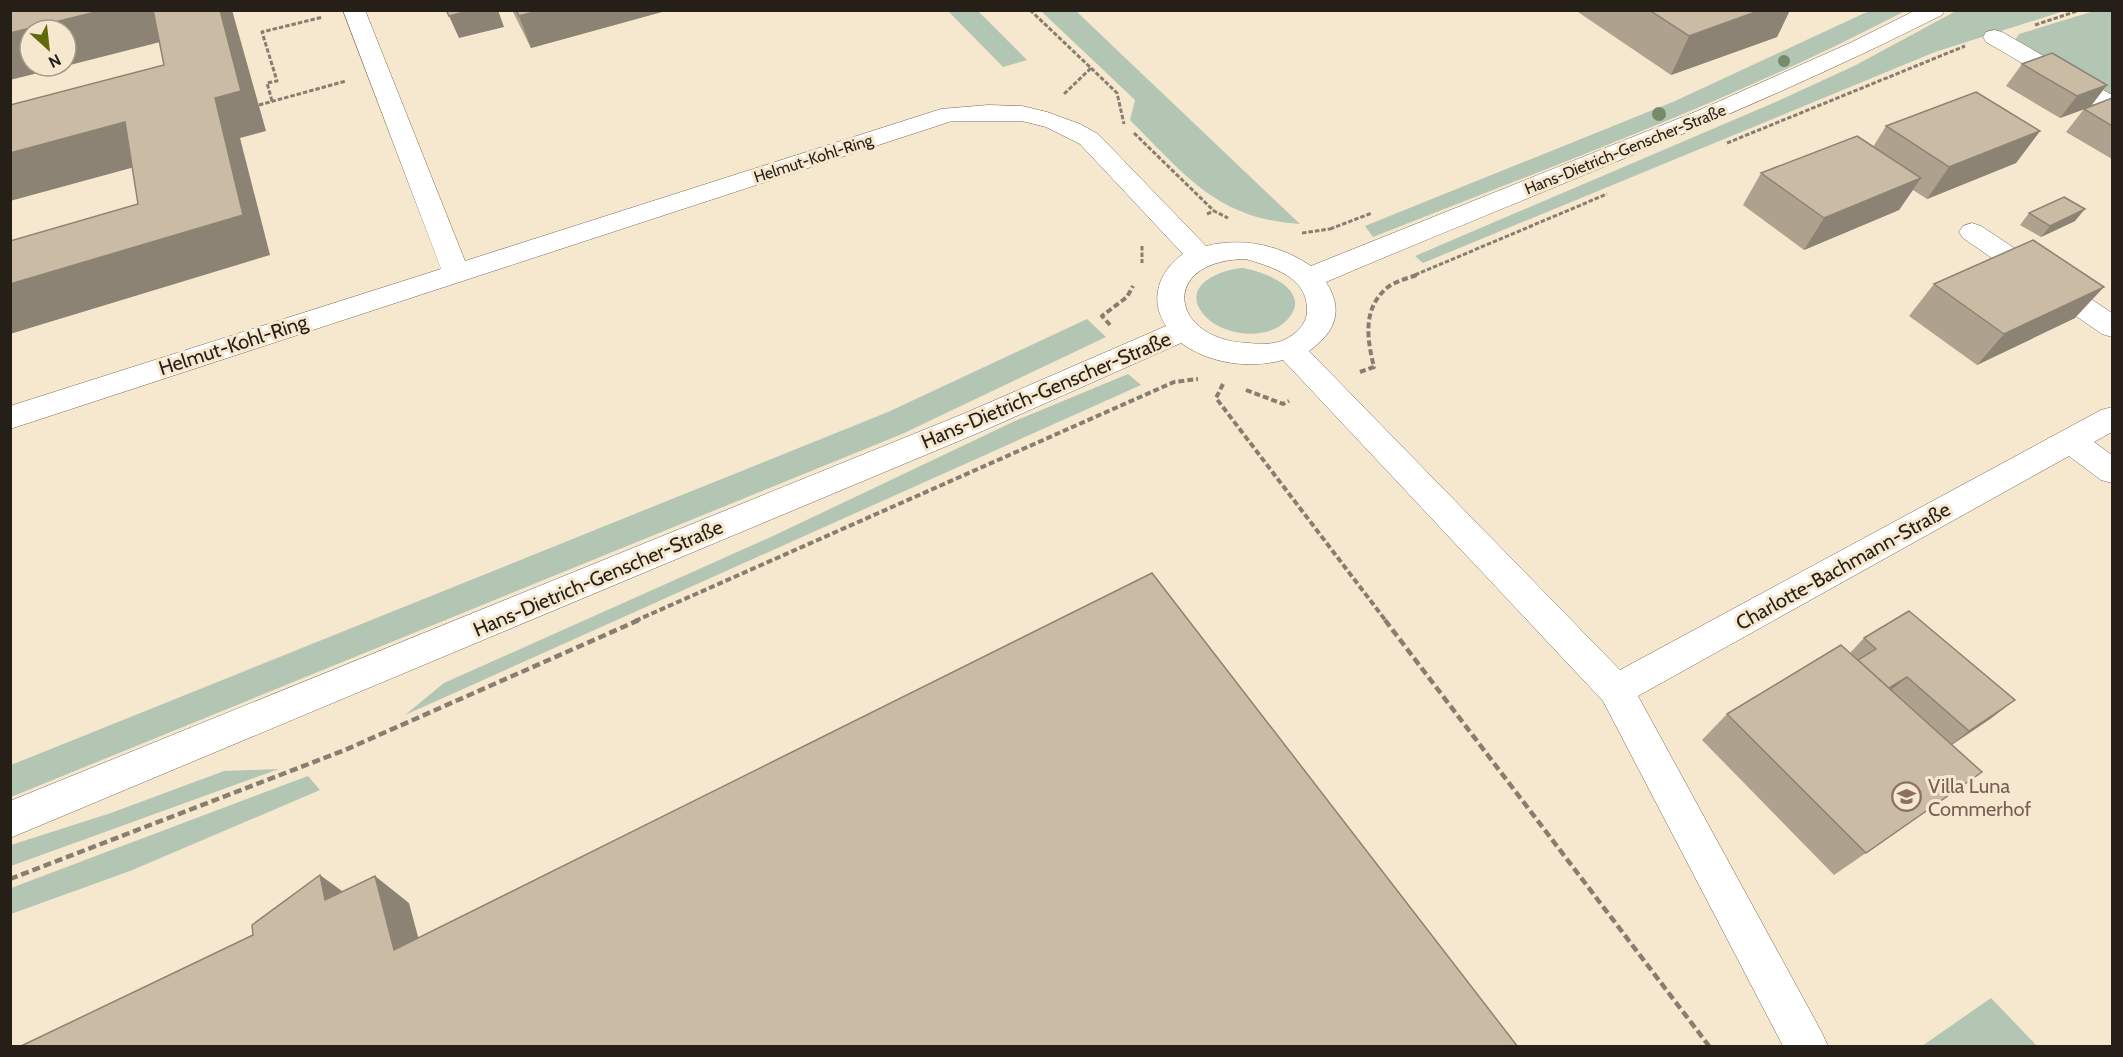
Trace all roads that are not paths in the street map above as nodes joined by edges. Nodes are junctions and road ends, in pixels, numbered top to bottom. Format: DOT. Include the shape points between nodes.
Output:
graph roads {
  1 [pos="354,10"];
  2 [pos="1934,10"];
  3 [pos="1994,38"];
  4 [pos="2112,105"];
  5 [pos="1972,232"];
  6 [pos="1201,256"];
  7 [pos="456,273"];
  8 [pos="1311,277"];
  9 [pos="2112,327"];
  10 [pos="1184,330"];
  11 [pos="1290,349"];
  12 [pos="10,418"];
  13 [pos="2112,418"];
  14 [pos="2070,441"];
  15 [pos="2112,471"];
  16 [pos="1616,690"];
  17 [pos="10,820"];
  18 [pos="1806,1047"];
  1 -- 7 [label="street"];
  2 -- 8 [label="street, Hans-Dietrich-Genscher-Straße" via="1762,94"];
  3 -- 4 [label="street"];
  5 -- 9 [label="street"];
  6 -- 7 [label="street, Helmut-Kohl-Ring" via="1089,139 1068,125 1010,111 950,114"];
  6 -- 8 [label="street, Hans-Dietrich-Genscher-Straße" via="1223,251 1264,253 1293,264"];
  6 -- 10 [label="street, Hans-Dietrich-Genscher-Straße" via="1172,281 1168,297 1172,314"];
  7 -- 12 [label="street, Helmut-Kohl-Ring"];
  8 -- 11 [label="street, Hans-Dietrich-Genscher-Straße" via="1321,292 1324,308 1320,325"];
  10 -- 11 [label="street, Hans-Dietrich-Genscher-Straße" via="1221,351 1245,356"];
  10 -- 17 [label="street, Hans-Dietrich-Genscher-Straße" via="974,422"];
  11 -- 16 [label="street"];
  13 -- 14 [label="street, Charlotte-Bachmann-Straße"];
  14 -- 15 [label="street"];
  14 -- 16 [label="street, Charlotte-Bachmann-Straße"];
  16 -- 18 [label="street"];
}
